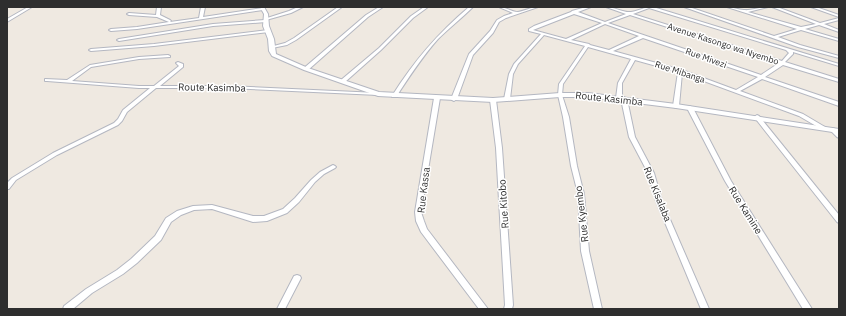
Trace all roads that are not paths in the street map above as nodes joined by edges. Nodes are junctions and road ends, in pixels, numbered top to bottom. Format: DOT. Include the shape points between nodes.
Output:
graph roads {
  1 [pos="30,7"];
  2 [pos="159,7"];
  3 [pos="203,7"];
  4 [pos="301,7"];
  5 [pos="340,7"];
  6 [pos="381,7"];
  7 [pos="426,7"];
  8 [pos="471,7"];
  9 [pos="501,7"];
  10 [pos="536,7"];
  11 [pos="568,7"];
  12 [pos="589,7"];
  13 [pos="608,7"];
  14 [pos="649,7"];
  15 [pos="686,7"];
  16 [pos="729,7"];
  17 [pos="766,7"];
  18 [pos="774,7"];
  19 [pos="813,7"];
  20 [pos="263,8"];
  21 [pos="575,12"];
  22 [pos="744,12"];
  23 [pos="516,13"];
  24 [pos="129,14"];
  25 [pos="628,14"];
  26 [pos="158,16"];
  27 [pos="839,16"];
  28 [pos="201,18"];
  29 [pos="839,19"];
  30 [pos="265,20"];
  31 [pos="7,21"];
  32 [pos="172,22"];
  33 [pos="605,23"];
  34 [pos="819,24"];
  35 [pos="799,29"];
  36 [pos="110,30"];
  37 [pos="268,31"];
  38 [pos="839,31"];
  39 [pos="544,34"];
  40 [pos="643,36"];
  41 [pos="775,38"];
  42 [pos="119,40"];
  43 [pos="567,40"];
  44 [pos="839,40"];
  45 [pos="588,45"];
  46 [pos="272,47"];
  47 [pos="91,50"];
  48 [pos="788,50"];
  49 [pos="611,51"];
  50 [pos="168,56"];
  51 [pos="839,57"];
  52 [pos="634,58"];
  53 [pos="178,63"];
  54 [pos="782,63"];
  55 [pos="839,65"];
  56 [pos="306,69"];
  57 [pos="680,71"];
  58 [pos="760,78"];
  59 [pos="47,80"];
  60 [pos="343,81"];
  61 [pos="839,81"];
  62 [pos="67,82"];
  63 [pos="155,87"];
  64 [pos="737,91"];
  65 [pos="378,94"];
  66 [pos="560,95"];
  67 [pos="394,96"];
  68 [pos="437,98"];
  69 [pos="454,99"];
  70 [pos="507,99"];
  71 [pos="622,99"];
  72 [pos="493,100"];
  73 [pos="839,104"];
  74 [pos="676,106"];
  75 [pos="690,108"];
  76 [pos="757,117"];
  77 [pos="823,128"];
  78 [pos="836,130"];
  79 [pos="839,136"];
  80 [pos="333,167"];
  81 [pos="7,187"];
  82 [pos="839,220"];
  83 [pos="297,278"];
  84 [pos="67,309"];
  85 [pos="281,309"];
  86 [pos="484,309"];
  87 [pos="508,309"];
  88 [pos="598,309"];
  89 [pos="705,309"];
  90 [pos="808,309"];
  1 -- 31 [label="street"];
  2 -- 26 [label="street"];
  3 -- 28 [label="street"];
  4 -- 30 [label="street"];
  5 -- 46 [label="street" via="291,42"];
  6 -- 56 [label="street"];
  7 -- 60 [label="street" via="412,16 380,49"];
  8 -- 67 [label="street" via="438,35 413,65"];
  9 -- 23 [label="street"];
  10 -- 23 [label="street"];
  11 -- 21 [label="street, Rue Mivezi"];
  12 -- 21 [label="street"];
  13 -- 25 [label="street, Avenue Kasongo wa Nyembo"];
  14 -- 25 [label="street"];
  14 -- 48 [label="street"];
  15 -- 41 [label="street"];
  16 -- 22 [label="street"];
  17 -- 22 [label="street"];
  18 -- 34 [label="street"];
  19 -- 27 [label="street"];
  20 -- 28 [label="street"];
  20 -- 30 [label="street"];
  21 -- 33 [label="street, Rue Mivezi"];
  21 -- 39 [label="street, Rue Mibanga" via="530,30"];
  22 -- 35 [label="street"];
  23 -- 69 [label="street" via="501,18 471,55"];
  24 -- 26 [label="street"];
  25 -- 33 [label="street"];
  25 -- 54 [label="street, Avenue Kasongo wa Nyembo"];
  26 -- 32 [label="street"];
  28 -- 32 [label="street"];
  29 -- 34 [label="street"];
  30 -- 37 [label="street"];
  30 -- 42 [label="street" via="213,25"];
  32 -- 36 [label="street"];
  33 -- 40 [label="street, Rue Mivezi"];
  33 -- 43 [label="street"];
  34 -- 35 [label="street"];
  34 -- 38 [label="street"];
  35 -- 41 [label="street"];
  35 -- 44 [label="street"];
  37 -- 46 [label="street"];
  37 -- 47 [label="street"];
  39 -- 43 [label="street, Rue Mibanga"];
  39 -- 70 [label="street" via="516,64 511,74"];
  40 -- 49 [label="street"];
  40 -- 58 [label="street, Rue Mivezi"];
  41 -- 51 [label="street"];
  43 -- 45 [label="street, Rue Mibanga"];
  45 -- 49 [label="street, Rue Mibanga"];
  45 -- 66 [label="street" via="561,84"];
  46 -- 56 [label="street, Route Kasimba" via="274,55"];
  48 -- 54 [label="street" via="791,53"];
  48 -- 55 [label="street"];
  49 -- 52 [label="street, Rue Mibanga"];
  50 -- 62 [label="street" via="90,66"];
  52 -- 57 [label="street, Rue Mibanga"];
  52 -- 71 [label="street" via="622,77"];
  53 -- 63 [label="street" via="181,66"];
  54 -- 58 [label="street"];
  54 -- 61 [label="street, Avenue Kasongo wa Nyembo"];
  56 -- 60 [label="street, Route Kasimba"];
  57 -- 64 [label="street, Rue Mibanga"];
  57 -- 74 [label="street"];
  58 -- 64 [label="street"];
  58 -- 73 [label="street, Rue Mivezi"];
  59 -- 62 [label="street, Route Kasimba"];
  60 -- 65 [label="street, Route Kasimba"];
  62 -- 63 [label="street, Route Kasimba"];
  63 -- 65 [label="street, Route Kasimba" via="225,86"];
  63 -- 81 [label="street" via="126,111 116,124 55,154 14,179"];
  64 -- 77 [label="street, Rue Mibanga" via="801,114"];
  65 -- 67 [label="street, Route Kasimba"];
  66 -- 70 [label="street, Route Kasimba"];
  66 -- 71 [label="street, Route Kasimba"];
  66 -- 88 [label="street, Rue Kyembo" via="581,194 586,251"];
  67 -- 68 [label="street, Route Kasimba"];
  68 -- 69 [label="street, Route Kasimba"];
  68 -- 86 [label="street, Rue Kassa" via="418,212 420,221 424,230"];
  69 -- 72 [label="street, Route Kasimba"];
  70 -- 72 [label="street, Route Kasimba"];
  71 -- 74 [label="street, Route Kasimba"];
  71 -- 89 [label="street, Rue Kisalaba" via="632,137 651,173 659,201"];
  72 -- 87 [label="street, Rue Kitobo" via="500,163"];
  74 -- 75 [label="street, Route Kasimba"];
  75 -- 76 [label="street, Route Kasimba"];
  75 -- 90 [label="street, Rue Kamine" via="728,180"];
  76 -- 77 [label="street, Route Kasimba"];
  76 -- 82 [label="street"];
  77 -- 78 [label="street, Route Kasimba"];
  78 -- 79 [label="street"];
  80 -- 84 [label="street" via="313,181 285,211 265,219 253,219 212,207 192,208 180,213 168,220 158,238 120,272 88,291"];
  83 -- 85 [label="street"];
}
